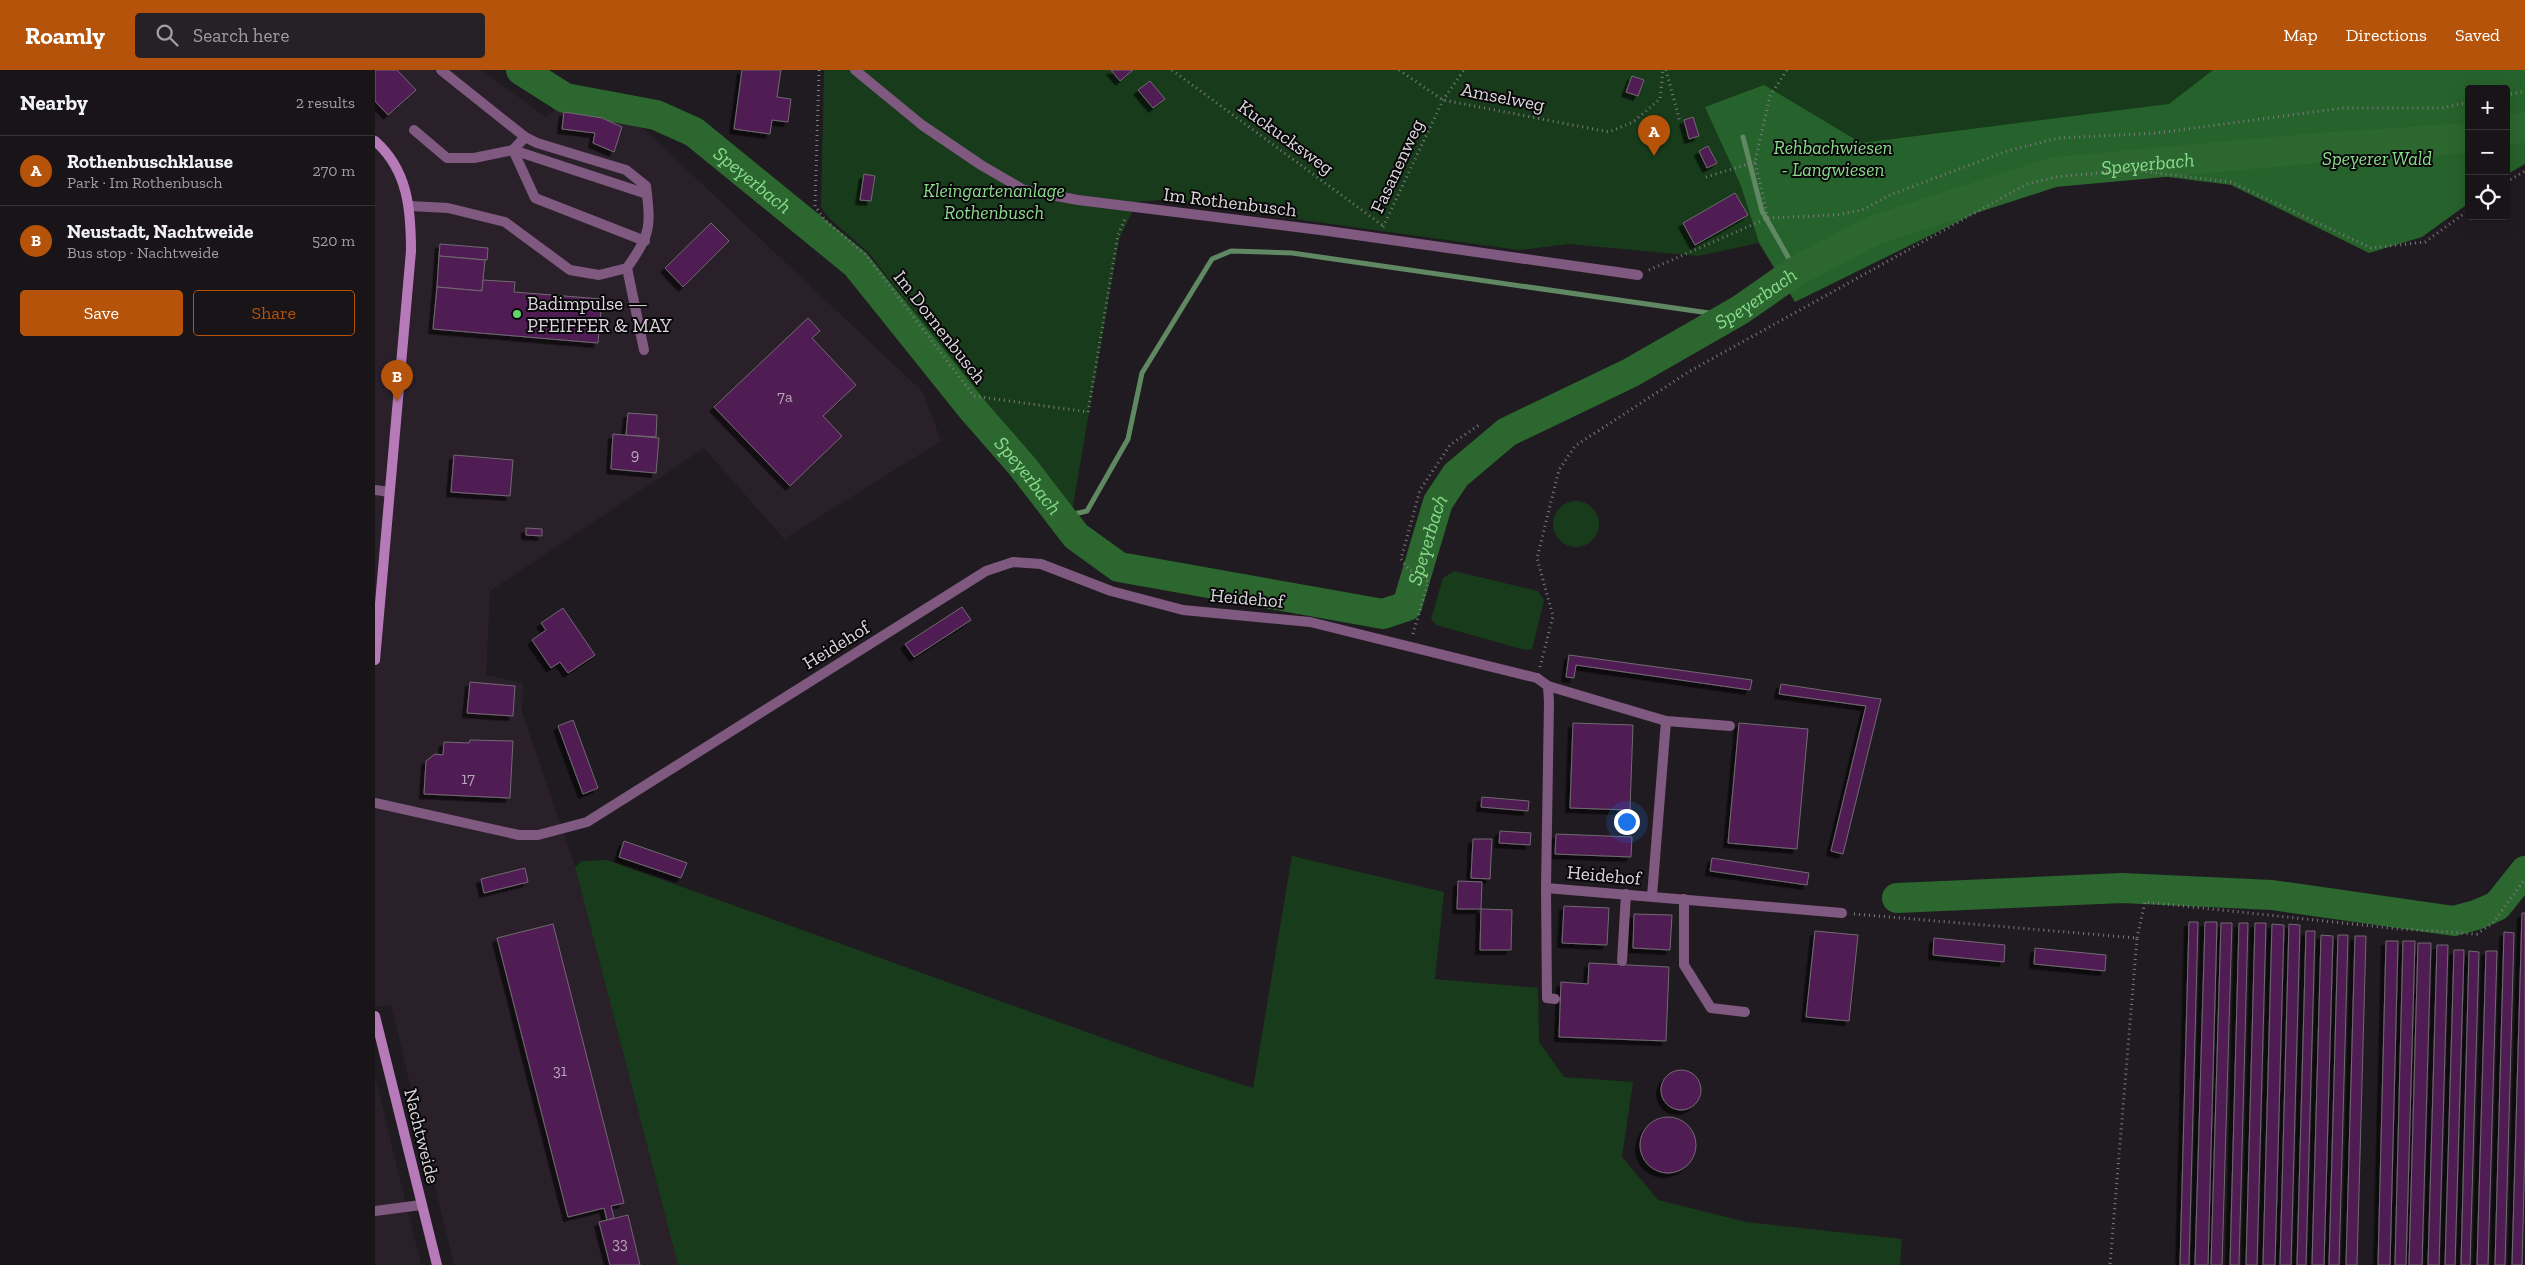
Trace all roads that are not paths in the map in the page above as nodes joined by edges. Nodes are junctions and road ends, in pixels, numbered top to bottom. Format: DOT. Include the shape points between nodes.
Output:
graph roads {
  1 [pos="441,70"];
  2 [pos="855,70"];
  3 [pos="414,130"];
  4 [pos="525,137"];
  5 [pos="377,147"];
  6 [pos="513,150"];
  7 [pos="647,194"];
  8 [pos="410,206"];
  9 [pos="645,241"];
  10 [pos="627,268"];
  11 [pos="1638,275"];
  12 [pos="644,350"];
  13 [pos="375,490"];
  14 [pos="389,492"];
  15 [pos="375,655"];
  16 [pos="1548,686"];
  17 [pos="1666,721"];
  18 [pos="1729,726"];
  19 [pos="375,803"];
  20 [pos="1546,888"];
  21 [pos="1627,894"];
  22 [pos="1652,896"];
  23 [pos="1685,899"];
  24 [pos="1842,913"];
  25 [pos="1621,961"];
  26 [pos="1555,999"];
  27 [pos="1745,1012"];
  28 [pos="375,1016"];
  29 [pos="421,1205"];
  30 [pos="375,1211"];
  31 [pos="437,1265"];
  1 -- 4 [label="street"];
  2 -- 11 [label="street, Im Rothenbusch" via="922,126 1024,190"];
  3 -- 6 [label="street" via="447,158 474,158"];
  4 -- 6 [label="street"];
  4 -- 7 [label="street" via="626,170 646,186"];
  5 -- 8 [label="street" via="395,165"];
  6 -- 7 [label="street"];
  6 -- 9 [label="street" via="535,198"];
  7 -- 9 [label="street" via="649,217"];
  8 -- 10 [label="street" via="448,208 505,222 570,270 599,275"];
  8 -- 14 [label="street" via="411,251"];
  9 -- 10 [label="street"];
  10 -- 12 [label="street"];
  13 -- 14 [label="street"];
  14 -- 15 [label="street"];
  16 -- 17 [label="street"];
  16 -- 19 [label="street, Heidehof" via="1537,678 1310,622 1183,610 1111,591 1041,564 1013,562 986,571 587,822 538,835 519,835"];
  16 -- 20 [label="street, Heidehof"];
  17 -- 18 [label="street"];
  17 -- 22 [label="street"];
  20 -- 21 [label="street, Heidehof"];
  20 -- 26 [label="street" via="1547,998"];
  21 -- 22 [label="street, Heidehof"];
  21 -- 25 [label="street"];
  22 -- 23 [label="street, Heidehof"];
  23 -- 24 [label="street, Heidehof"];
  23 -- 27 [label="street" via="1684,965 1711,1008"];
  28 -- 29 [label="street, Nachtweide"];
  29 -- 30 [label="street"];
  29 -- 31 [label="street, Nachtweide"];
}
